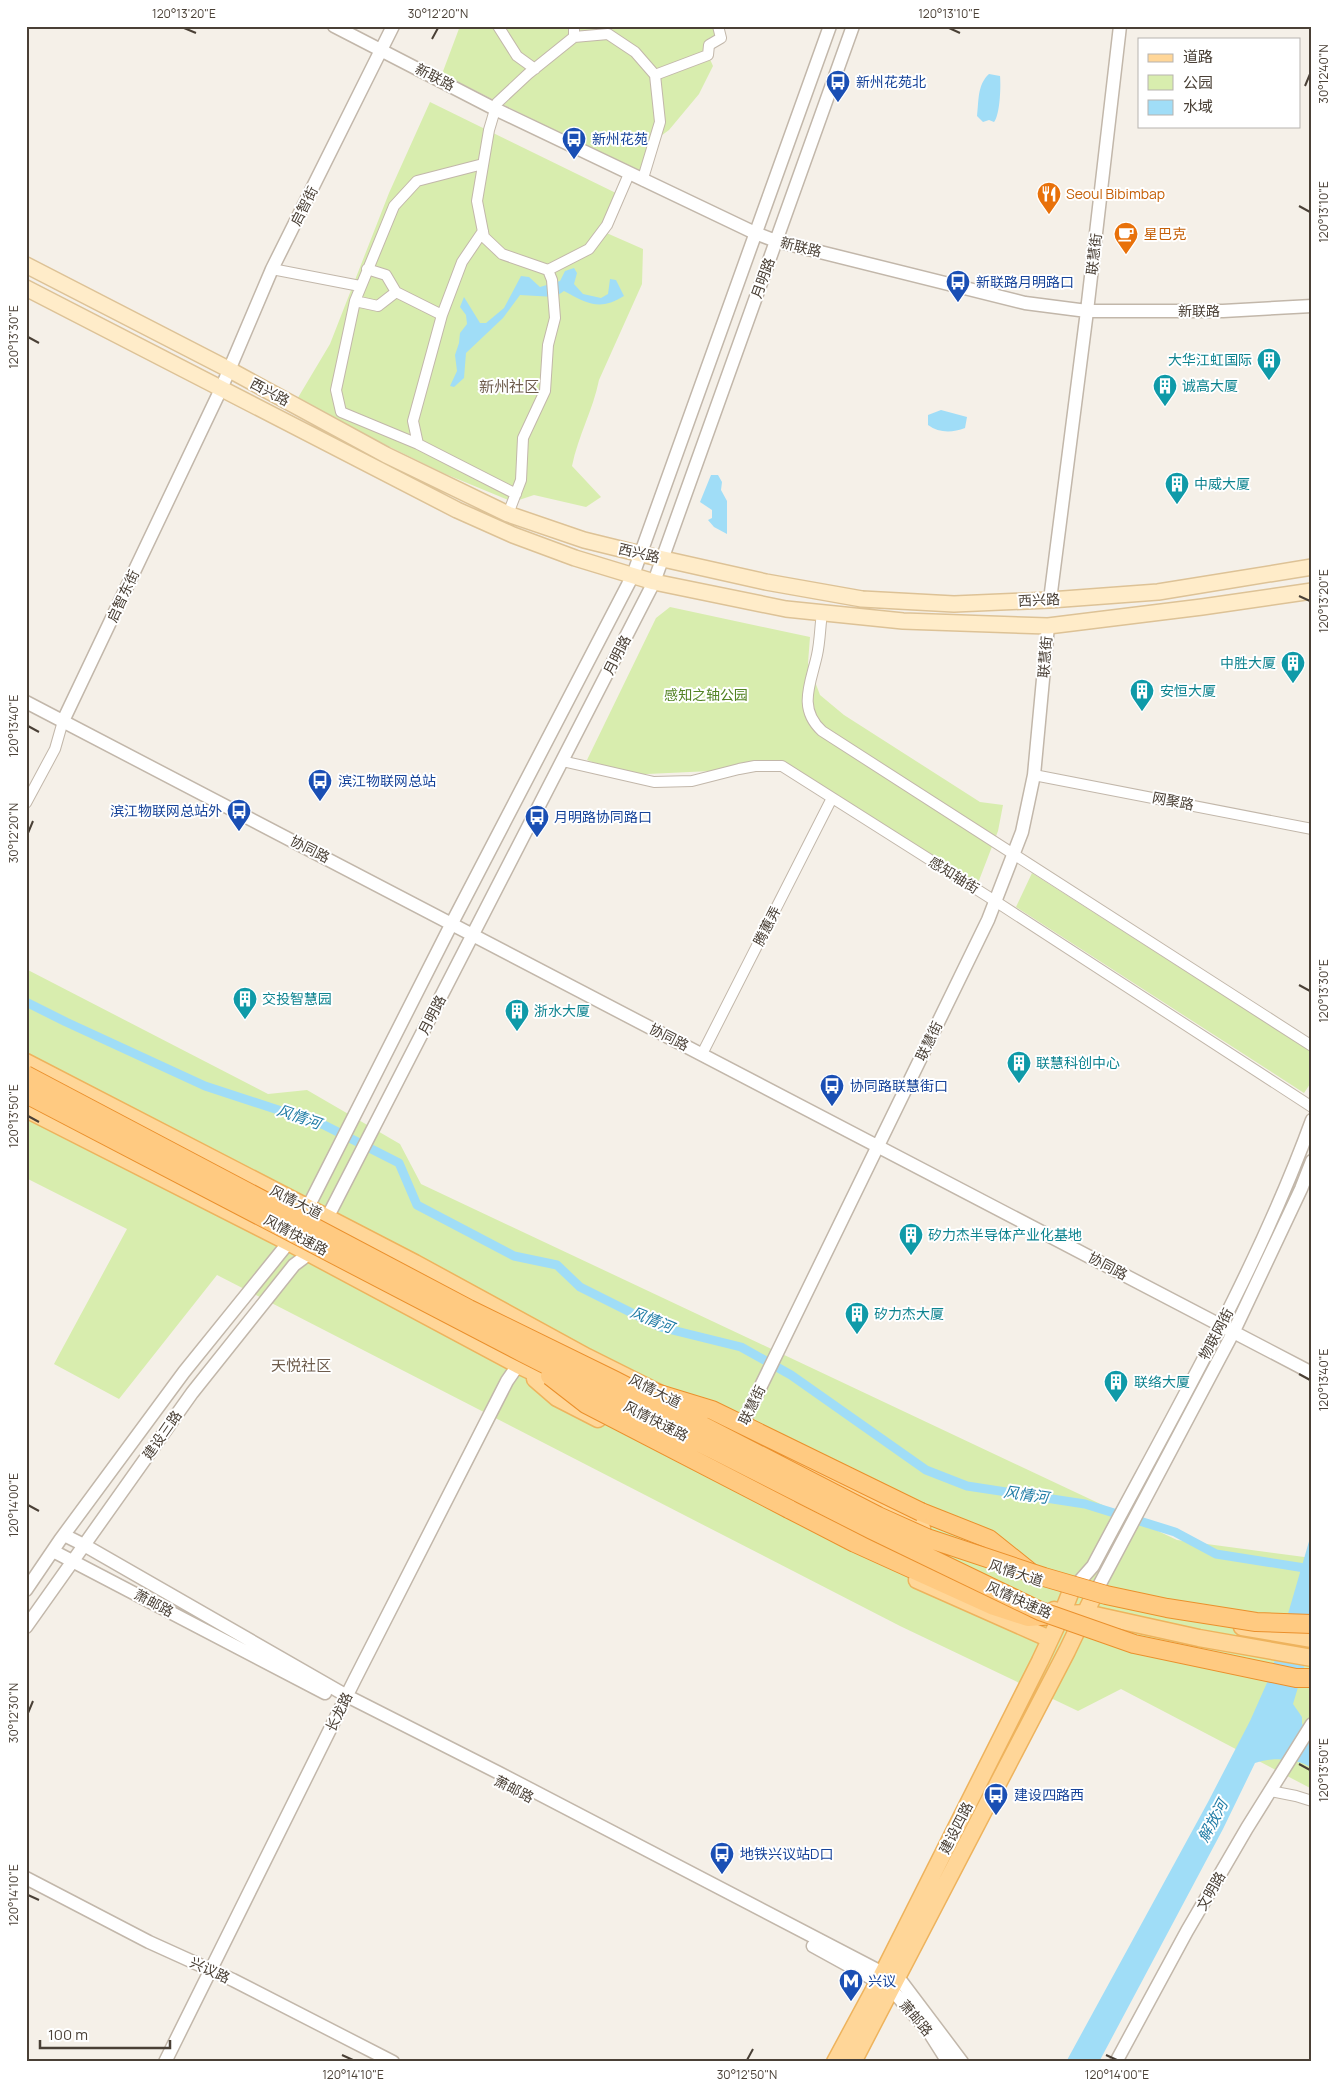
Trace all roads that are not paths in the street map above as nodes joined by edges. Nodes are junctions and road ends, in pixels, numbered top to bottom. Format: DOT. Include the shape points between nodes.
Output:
graph roads {
  1 [pos="334,26"];
  2 [pos="393,26"];
  3 [pos="498,26"];
  4 [pos="574,26"];
  5 [pos="718,26"];
  6 [pos="830,26"];
  7 [pos="852,26"];
  8 [pos="1120,26"];
  9 [pos="574,38"];
  10 [pos="382,50"];
  11 [pos="535,69"];
  12 [pos="655,75"];
  13 [pos="495,108"];
  14 [pos="483,164"];
  15 [pos="630,174"];
  16 [pos="644,181"];
  17 [pos="483,232"];
  18 [pos="755,233"];
  19 [pos="776,241"];
  20 [pos="26,265"];
  21 [pos="272,269"];
  22 [pos="367,269"];
  23 [pos="550,275"];
  24 [pos="360,286"];
  25 [pos="26,288"];
  26 [pos="396,292"];
  27 [pos="354,301"];
  28 [pos="1312,306"];
  29 [pos="1087,311"];
  30 [pos="442,315"];
  31 [pos="228,369"];
  32 [pos="221,389"];
  33 [pos="418,444"];
  34 [pos="516,494"];
  35 [pos="508,514"];
  36 [pos="641,554"];
  37 [pos="663,558"];
  38 [pos="1312,567"];
  39 [pos="633,575"];
  40 [pos="654,582"];
  41 [pos="1312,591"];
  42 [pos="1050,600"];
  43 [pos="822,613"];
  44 [pos="1048,626"];
  45 [pos="26,702"];
  46 [pos="63,721"];
  47 [pos="562,761"];
  48 [pos="1034,775"];
  49 [pos="832,798"];
  50 [pos="26,803"];
  51 [pos="1312,829"];
  52 [pos="1013,854"];
  53 [pos="995,901"];
  54 [pos="452,923"];
  55 [pos="472,935"];
  56 [pos="1312,1046"];
  57 [pos="702,1054"];
  58 [pos="26,1062"];
  59 [pos="26,1075"];
  60 [pos="26,1094"];
  61 [pos="1312,1108"];
  62 [pos="26,1109"];
  63 [pos="1312,1120"];
  64 [pos="878,1145"];
  65 [pos="1312,1161"];
  66 [pos="307,1208"];
  67 [pos="327,1218"];
  68 [pos="290,1243"];
  69 [pos="310,1253"];
  70 [pos="1221,1325"];
  71 [pos="1234,1331"];
  72 [pos="520,1359"];
  73 [pos="1312,1373"];
  74 [pos="614,1380"];
  75 [pos="738,1433"];
  76 [pos="64,1535"];
  77 [pos="84,1545"];
  78 [pos="52,1551"];
  79 [pos="73,1560"];
  80 [pos="1041,1581"];
  81 [pos="26,1590"];
  82 [pos="1072,1591"];
  83 [pos="1093,1597"];
  84 [pos="1086,1613"];
  85 [pos="1062,1614"];
  86 [pos="1312,1624"];
  87 [pos="26,1627"];
  88 [pos="1050,1639"];
  89 [pos="1312,1639"];
  90 [pos="1312,1658"];
  91 [pos="1312,1678"];
  92 [pos="345,1699"];
  93 [pos="1312,1724"];
  94 [pos="1270,1791"];
  95 [pos="1312,1801"];
  96 [pos="26,1878"];
  97 [pos="210,1970"];
  98 [pos="888,1980"];
  99 [pos="166,2062"];
  100 [pos="394,2062"];
  101 [pos="834,2062"];
  102 [pos="853,2062"];
  103 [pos="948,2062"];
  104 [pos="962,2062"];
  105 [pos="1116,2062"];
  1 -- 10 [label="street, 新联路"];
  2 -- 10 [label="street, 启智街"];
  3 -- 11 [label="street" via="517,56"];
  4 -- 9 [label="street"];
  5 -- 12 [label="street" via="721,38 709,45 708,55"];
  6 -- 18 [label="street, 月明路"];
  7 -- 19 [label="street, 月明路"];
  8 -- 29 [label="street, 联慧街"];
  9 -- 11 [label="street"];
  9 -- 12 [label="street" via="608,34 634,52"];
  10 -- 13 [label="street, 新联路"];
  10 -- 21 [label="street, 启智街"];
  11 -- 13 [label="street" via="497,102"];
  12 -- 16 [label="street" via="660,122"];
  13 -- 14 [label="street"];
  13 -- 15 [label="street, 新联路"];
  14 -- 17 [label="street" via="477,201"];
  14 -- 22 [label="street" via="417,181 394,206"];
  15 -- 16 [label="street, 新联路"];
  15 -- 23 [label="street" via="607,225 589,248"];
  16 -- 18 [label="street, 新联路"];
  17 -- 23 [label="street" via="484,237 502,254"];
  17 -- 30 [label="street" via="462,262"];
  18 -- 19 [label="street, 新联路"];
  18 -- 36 [label="street, 月明路"];
  19 -- 29 [label="street, 新联路" via="1025,303"];
  19 -- 37 [label="street, 月明路"];
  20 -- 31 [label="main road, 西兴路"];
  21 -- 24 [label="street"];
  21 -- 31 [label="street, 启智街"];
  22 -- 24 [label="street"];
  22 -- 26 [label="street" via="386,275"];
  23 -- 34 [label="street" via="555,300 545,391 523,438 521,480"];
  24 -- 27 [label="street"];
  25 -- 32 [label="main road, 西兴路"];
  26 -- 27 [label="street" via="378,306"];
  26 -- 30 [label="street"];
  27 -- 33 [label="street" via="336,390 341,412"];
  28 -- 29 [label="street, 新联路" via="1223,311"];
  29 -- 42 [label="street, 联慧街"];
  30 -- 33 [label="street" via="414,420"];
  31 -- 32 [label="street, 启智街"];
  31 -- 35 [label="main road, 西兴路" via="386,455"];
  32 -- 39 [label="main road, 西兴路" via="457,510 513,535"];
  32 -- 46 [label="street, 启智东街"];
  33 -- 34 [label="street"];
  34 -- 35 [label="street"];
  35 -- 36 [label="main road, 西兴路" via="584,540"];
  36 -- 37 [label="main road, 西兴路"];
  36 -- 39 [label="street, 月明路"];
  37 -- 40 [label="street, 月明路"];
  37 -- 42 [label="main road, 西兴路" via="766,582 862,599 954,604"];
  38 -- 42 [label="main road, 西兴路" via="1158,592"];
  39 -- 40 [label="main road, 西兴路"];
  39 -- 54 [label="street, 月明路"];
  40 -- 43 [label="main road, 西兴路" via="786,609"];
  40 -- 47 [label="street, 月明路"];
  41 -- 44 [label="main road, 西兴路"];
  43 -- 44 [label="main road, 西兴路" via="903,621"];
  43 -- 52 [label="street" via="817,655 807,691 808,710 813,723"];
  44 -- 48 [label="street, 联慧街"];
  45 -- 46 [label="street, 协同路"];
  46 -- 50 [label="street, 启智东街" via="55,748"];
  46 -- 54 [label="street, 协同路"];
  47 -- 49 [label="street, 感知轴街" via="654,782 692,781 755,766 782,766"];
  47 -- 55 [label="street, 月明路"];
  48 -- 51 [label="street, 网聚路"];
  48 -- 52 [label="street, 联慧街" via="1022,832"];
  49 -- 53 [label="street, 感知轴街"];
  49 -- 57 [label="street, 腾蕙弄"];
  52 -- 53 [label="street, 联慧街"];
  52 -- 56 [label="street"];
  53 -- 61 [label="street, 感知轴街"];
  53 -- 64 [label="street, 联慧街"];
  54 -- 55 [label="street, 协同路"];
  54 -- 66 [label="street, 月明路"];
  55 -- 57 [label="street, 协同路"];
  55 -- 67 [label="street, 月明路"];
  57 -- 64 [label="street, 协同路"];
  58 -- 66 [label="main road, 风情大道"];
  59 -- 74 [label="highway, 风情快速路, bridge" via="469,1309"];
  60 -- 72 [label="highway, 风情快速路, bridge"];
  62 -- 68 [label="main road, 风情大道"];
  63 -- 70 [label="street, 物联网街" via="1259,1249"];
  64 -- 70 [label="street, 协同路"];
  64 -- 75 [label="street, 联慧街"];
  65 -- 71 [label="street, 物联网街"];
  66 -- 67 [label="main road, 风情大道"];
  66 -- 68 [label="street, 月明路"];
  67 -- 69 [label="street, 月明路"];
  67 -- 75 [label="main road, 风情大道" via="587,1357"];
  68 -- 69 [label="main road, 风情大道"];
  68 -- 76 [label="street, 建设三路" via="184,1372"];
  69 -- 72 [label="main road, 风情大道"];
  69 -- 77 [label="street, 建设三路" via="294,1265 192,1393"];
  70 -- 71 [label="street, 协同路"];
  70 -- 82 [label="street, 物联网街" via="1093,1566"];
  71 -- 73 [label="street, 协同路"];
  71 -- 83 [label="street, 物联网街"];
  72 -- 85 [label="main road, 风情大道" via="948,1577 996,1597 1046,1606"];
  72 -- 85 [label="highway, bridge" via="586,1404 855,1544 994,1606 1028,1617"];
  72 -- 88 [label="main road" via="557,1398 944,1593"];
  72 -- 91 [label="highway, 风情快速路, bridge" via="1040,1611 1134,1644 1296,1678"];
  72 -- 92 [label="street, 长龙路"];
  74 -- 80 [label="highway, bridge" via="712,1410 921,1512 990,1539"];
  74 -- 86 [label="highway, 风情快速路, bridge" via="927,1538 1106,1595 1256,1622"];
  75 -- 80 [label="main road, 风情大道" via="902,1517 992,1568"];
  76 -- 77 [label="street, 萧邮路"];
  76 -- 78 [label="street, 建设三路"];
  77 -- 79 [label="street, 建设三路"];
  77 -- 92 [label="street, 萧邮路"];
  78 -- 79 [label="street, 萧邮路"];
  78 -- 81 [label="street, 建设三路"];
  79 -- 87 [label="street, 建设三路"];
  79 -- 92 [label="street, 萧邮路"];
  80 -- 82 [label="main road, 风情大道"];
  82 -- 83 [label="main road, 风情大道"];
  82 -- 85 [label="main road, 建设四路"];
  83 -- 84 [label="main road, 建设四路"];
  83 -- 89 [label="main road, 风情大道"];
  84 -- 85 [label="main road, 风情大道"];
  84 -- 90 [label="main road, 风情大道"];
  84 -- 98 [label="main road, 建设四路"];
  85 -- 88 [label="main road, 建设四路"];
  88 -- 98 [label="main road, 建设四路"];
  92 -- 97 [label="street, 长龙路"];
  92 -- 98 [label="street, 萧邮路"];
  92 -- 98 [label="street, 萧邮路" via="715,1885"];
  93 -- 94 [label="street, 文明路"];
  94 -- 95 [label="street"];
  94 -- 105 [label="street, 文明路" via="1187,1931"];
  96 -- 97 [label="street, 兴议路"];
  97 -- 99 [label="street, 长龙路"];
  97 -- 100 [label="street, 兴议路"];
  98 -- 101 [label="main road, 建设四路"];
  98 -- 102 [label="main road, 建设四路"];
  98 -- 103 [label="street, 萧邮路"];
  98 -- 104 [label="street"];
}
